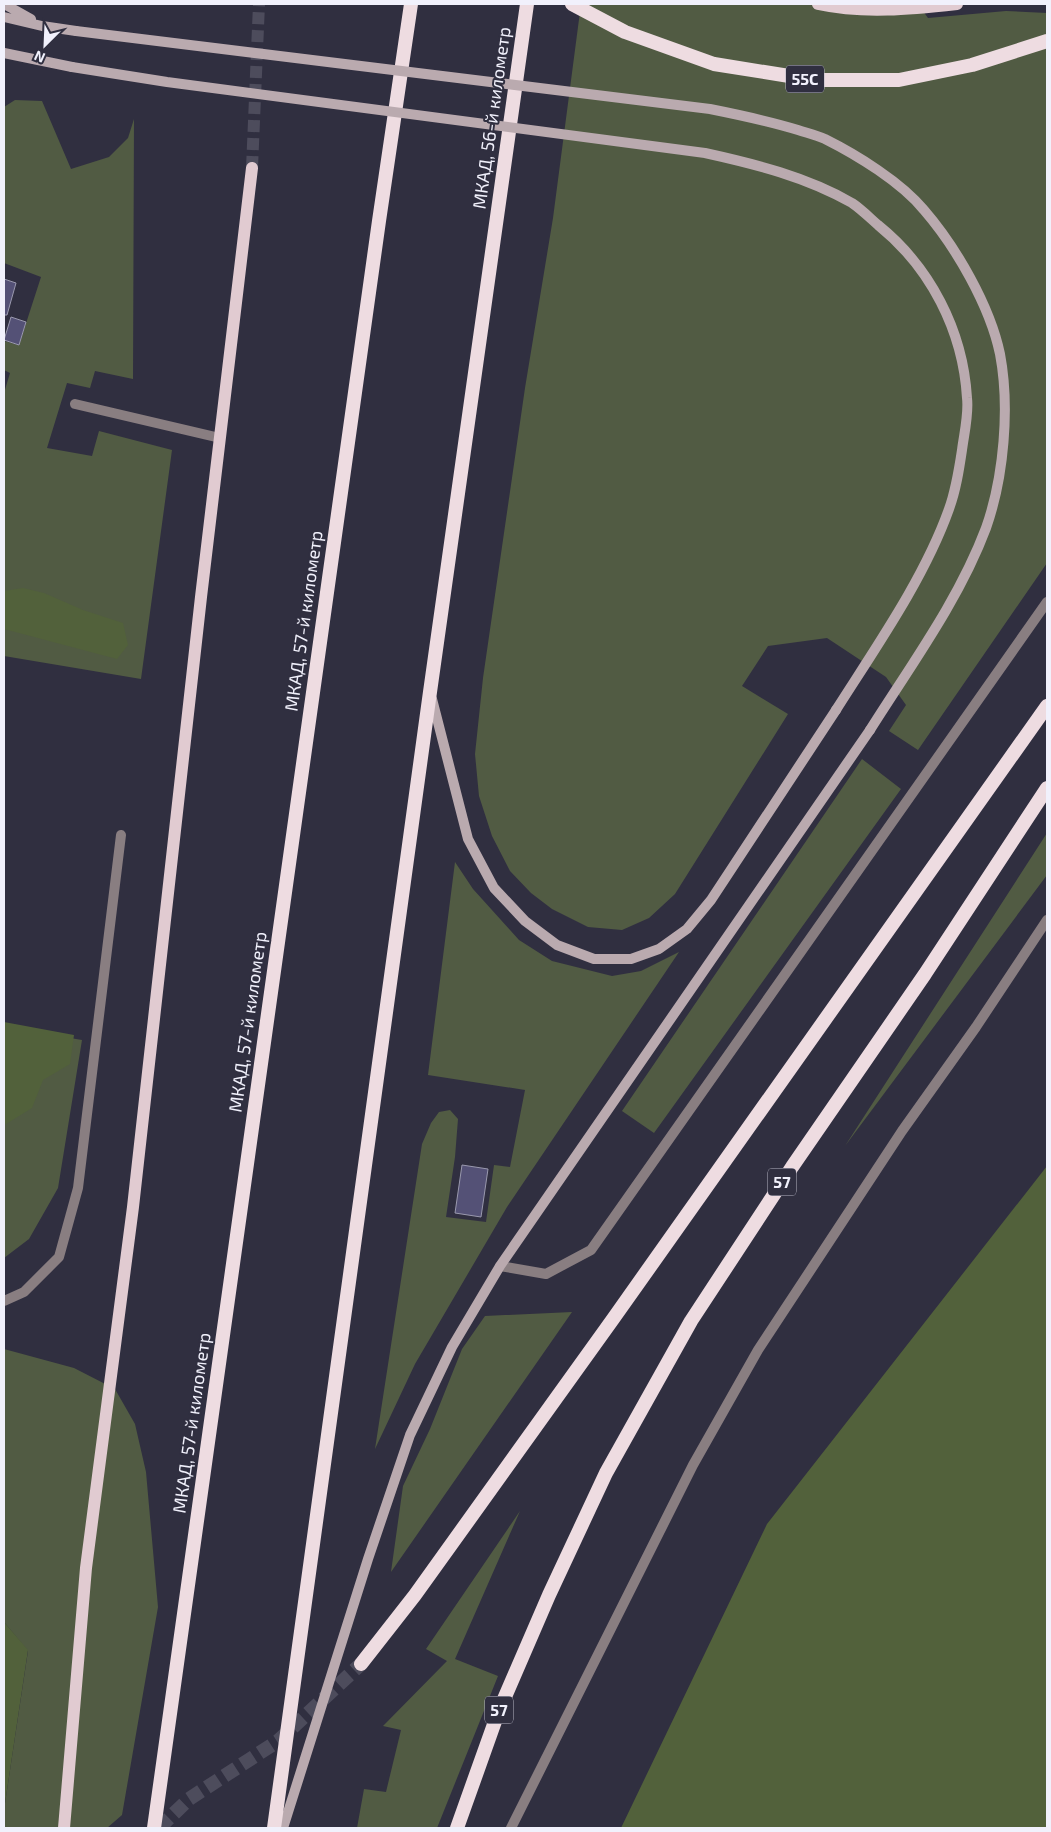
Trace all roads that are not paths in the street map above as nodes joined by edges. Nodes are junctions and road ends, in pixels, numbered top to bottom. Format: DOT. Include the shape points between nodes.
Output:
graph roads {
  1 [pos="4,4"];
  2 [pos="411,4"];
  3 [pos="527,4"];
  4 [pos="572,4"];
  5 [pos="818,4"];
  6 [pos="957,4"];
  7 [pos="4,17"];
  8 [pos="42,26"];
  9 [pos="1047,41"];
  10 [pos="4,53"];
  11 [pos="252,168"];
  12 [pos="75,404"];
  13 [pos="220,438"];
  14 [pos="1047,602"];
  15 [pos="430,692"];
  16 [pos="1047,706"];
  17 [pos="1047,788"];
  18 [pos="121,835"];
  19 [pos="1047,920"];
  20 [pos="500,1266"];
  21 [pos="4,1301"];
  22 [pos="361,1664"];
  23 [pos="64,1828"];
  24 [pos="154,1828"];
  25 [pos="274,1828"];
  26 [pos="283,1828"];
  27 [pos="457,1828"];
  28 [pos="511,1828"];
  1 -- 8 [label="main road"];
  2 -- 24 [label="highway, МКАД, 57-й километр"];
  3 -- 15 [label="highway, МКАД, 56-й километр"];
  4 -- 9 [label="highway, 55C" via="626,32 714,64 814,80 899,80 972,65"];
  5 -- 6 [label="main road" via="902,10"];
  7 -- 8 [label="main road"];
  8 -- 20 [label="main road, bridge" via="710,109 768,120 823,138 883,173 897,185 924,209 957,255 986,309 1000,354 1004,396 1003,445 991,509 971,562 949,605 870,730"];
  10 -- 15 [label="main road, bridge" via="167,82 705,153 758,165 807,182 852,204 896,239 924,272 950,318 968,398 958,477 949,509 916,582 711,900 687,929 659,949 631,959 594,959 557,945 525,921 494,888 468,839"];
  11 -- 13 [label="main road"];
  12 -- 13 [label="street"];
  13 -- 23 [label="main road" via="133,1207 86,1568"];
  14 -- 20 [label="street" via="591,1250 546,1274"];
  15 -- 25 [label="highway"];
  16 -- 22 [label="highway" via="578,1368 415,1595"];
  17 -- 27 [label="highway, 57" via="691,1321 606,1473 549,1595 498,1713"];
  18 -- 21 [label="street" via="78,1188 59,1257 24,1292"];
  19 -- 28 [label="street" via="902,1131 758,1350 693,1465"];
  20 -- 26 [label="main road" via="452,1347 410,1435"];
}
